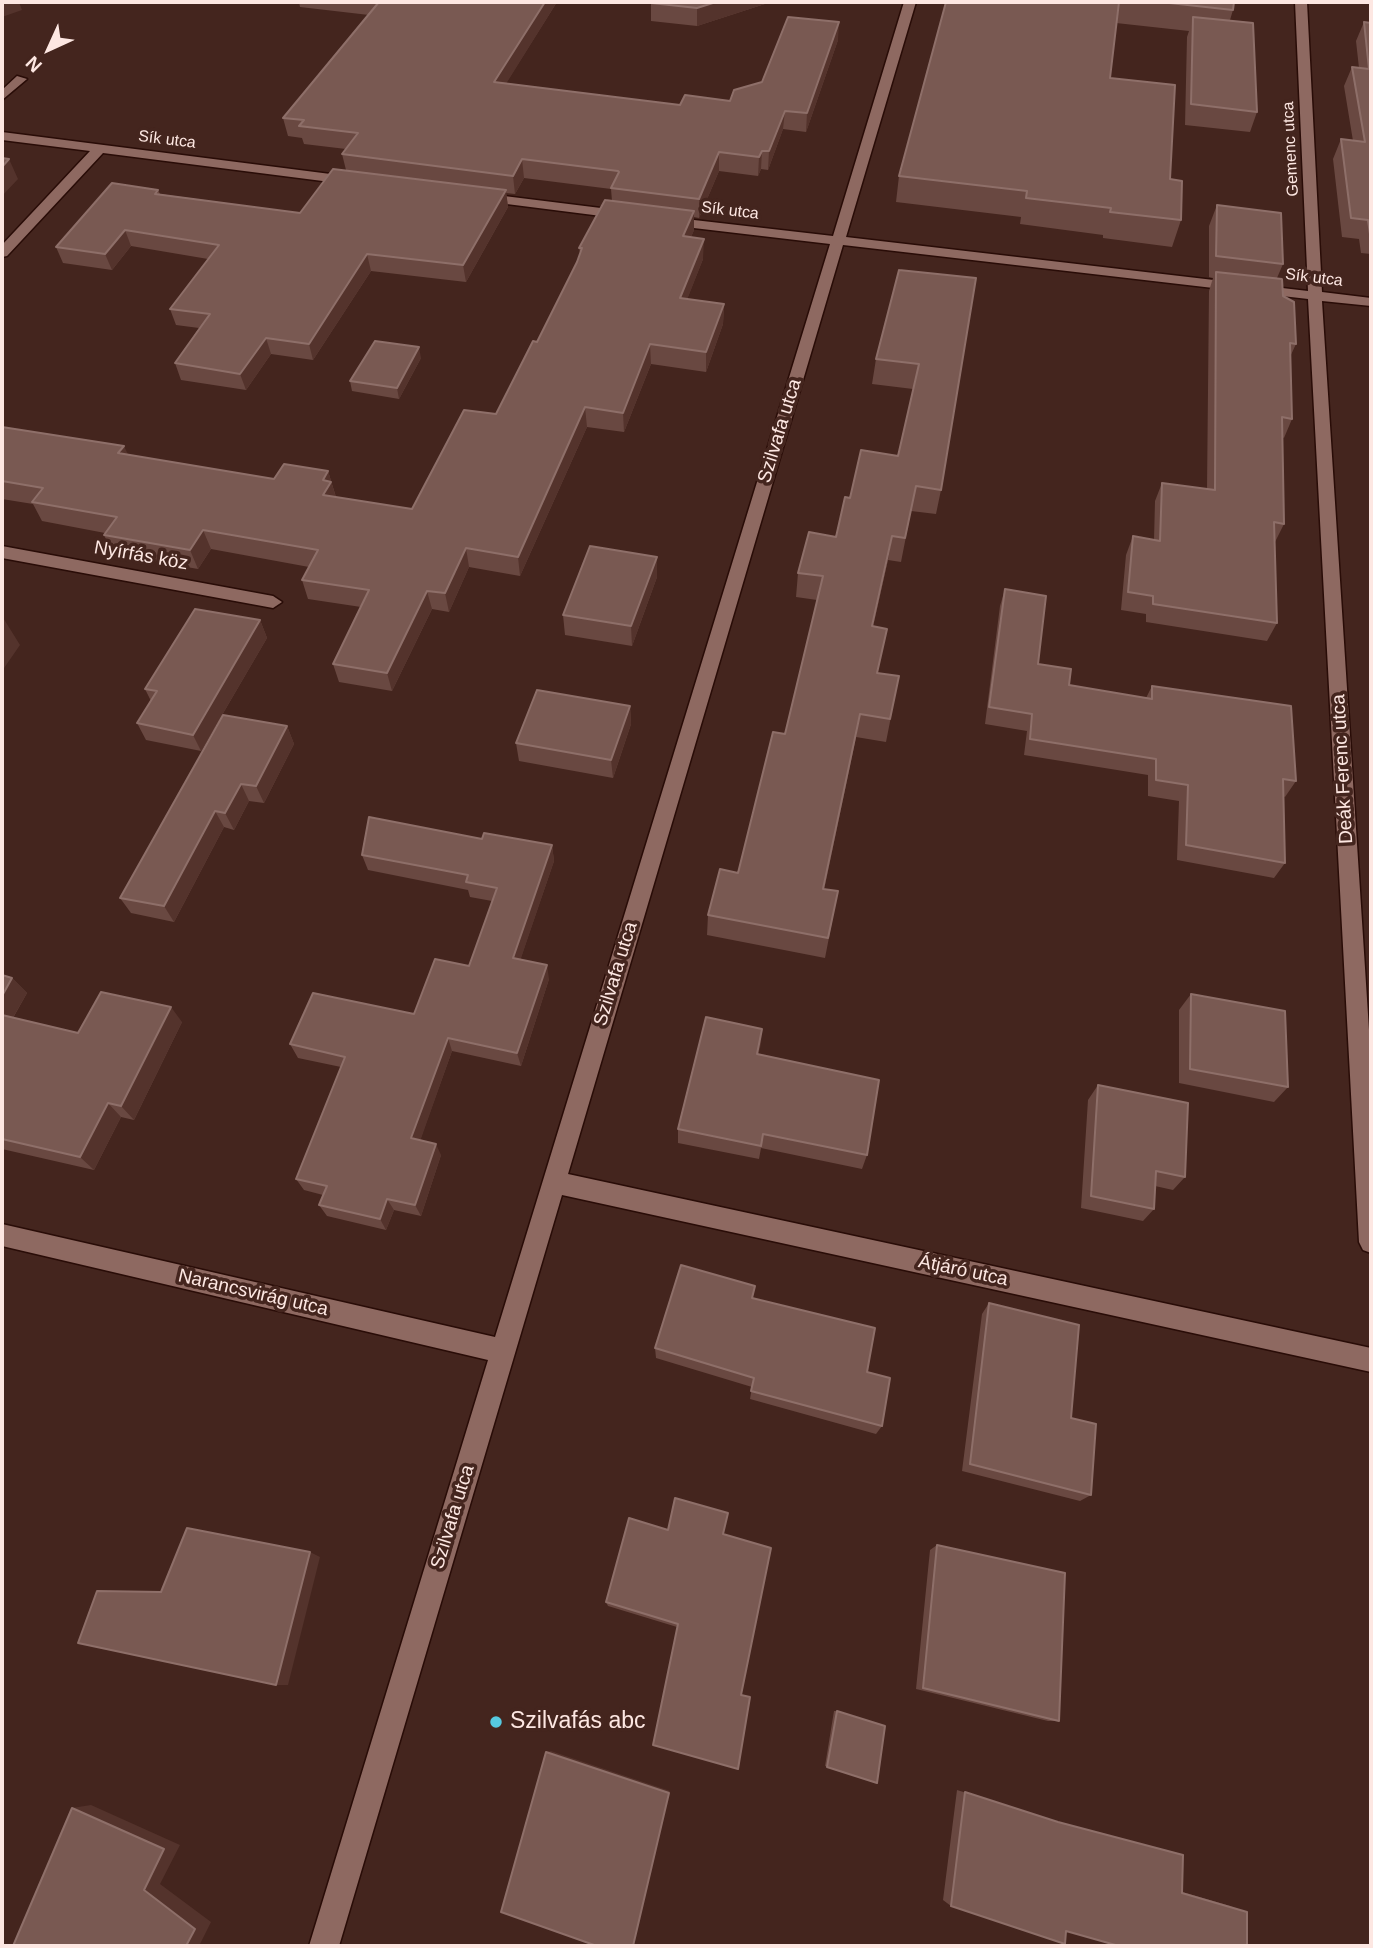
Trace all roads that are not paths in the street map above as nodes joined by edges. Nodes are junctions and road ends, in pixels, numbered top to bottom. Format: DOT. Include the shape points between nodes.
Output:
graph roads {
  1 [pos="909,2"];
  2 [pos="1301,2"];
  3 [pos="21,79"];
  4 [pos="2,96"];
  5 [pos="2,136"];
  6 [pos="99,149"];
  7 [pos="373,184"];
  8 [pos="469,196"];
  9 [pos="837,242"];
  10 [pos="2,253"];
  11 [pos="1315,295"];
  12 [pos="1371,302"];
  13 [pos="2,552"];
  14 [pos="273,601"];
  15 [pos="554,1182"];
  16 [pos="2,1235"];
  17 [pos="1371,1242"];
  18 [pos="503,1351"];
  19 [pos="1371,1360"];
  20 [pos="324,1946"];
  1 -- 9 [label="street, Szilvafa utca"];
  2 -- 11 [label="street, Gemenc utca"];
  3 -- 4 [label="street"];
  5 -- 6 [label="street, Sík utca"];
  6 -- 7 [label="street, Sík utca"];
  6 -- 10 [label="street"];
  8 -- 9 [label="street, Sík utca"];
  9 -- 11 [label="street, Sík utca"];
  9 -- 15 [label="street, Szilvafa utca"];
  11 -- 12 [label="street, Sík utca"];
  11 -- 17 [label="street, Deák Ferenc utca"];
  13 -- 14 [label="street, Nyírfás köz"];
  15 -- 18 [label="street, Szilvafa utca"];
  15 -- 19 [label="street, Átjáró utca"];
  16 -- 18 [label="street, Narancsvirág utca"];
  18 -- 20 [label="street, Szilvafa utca"];
}
